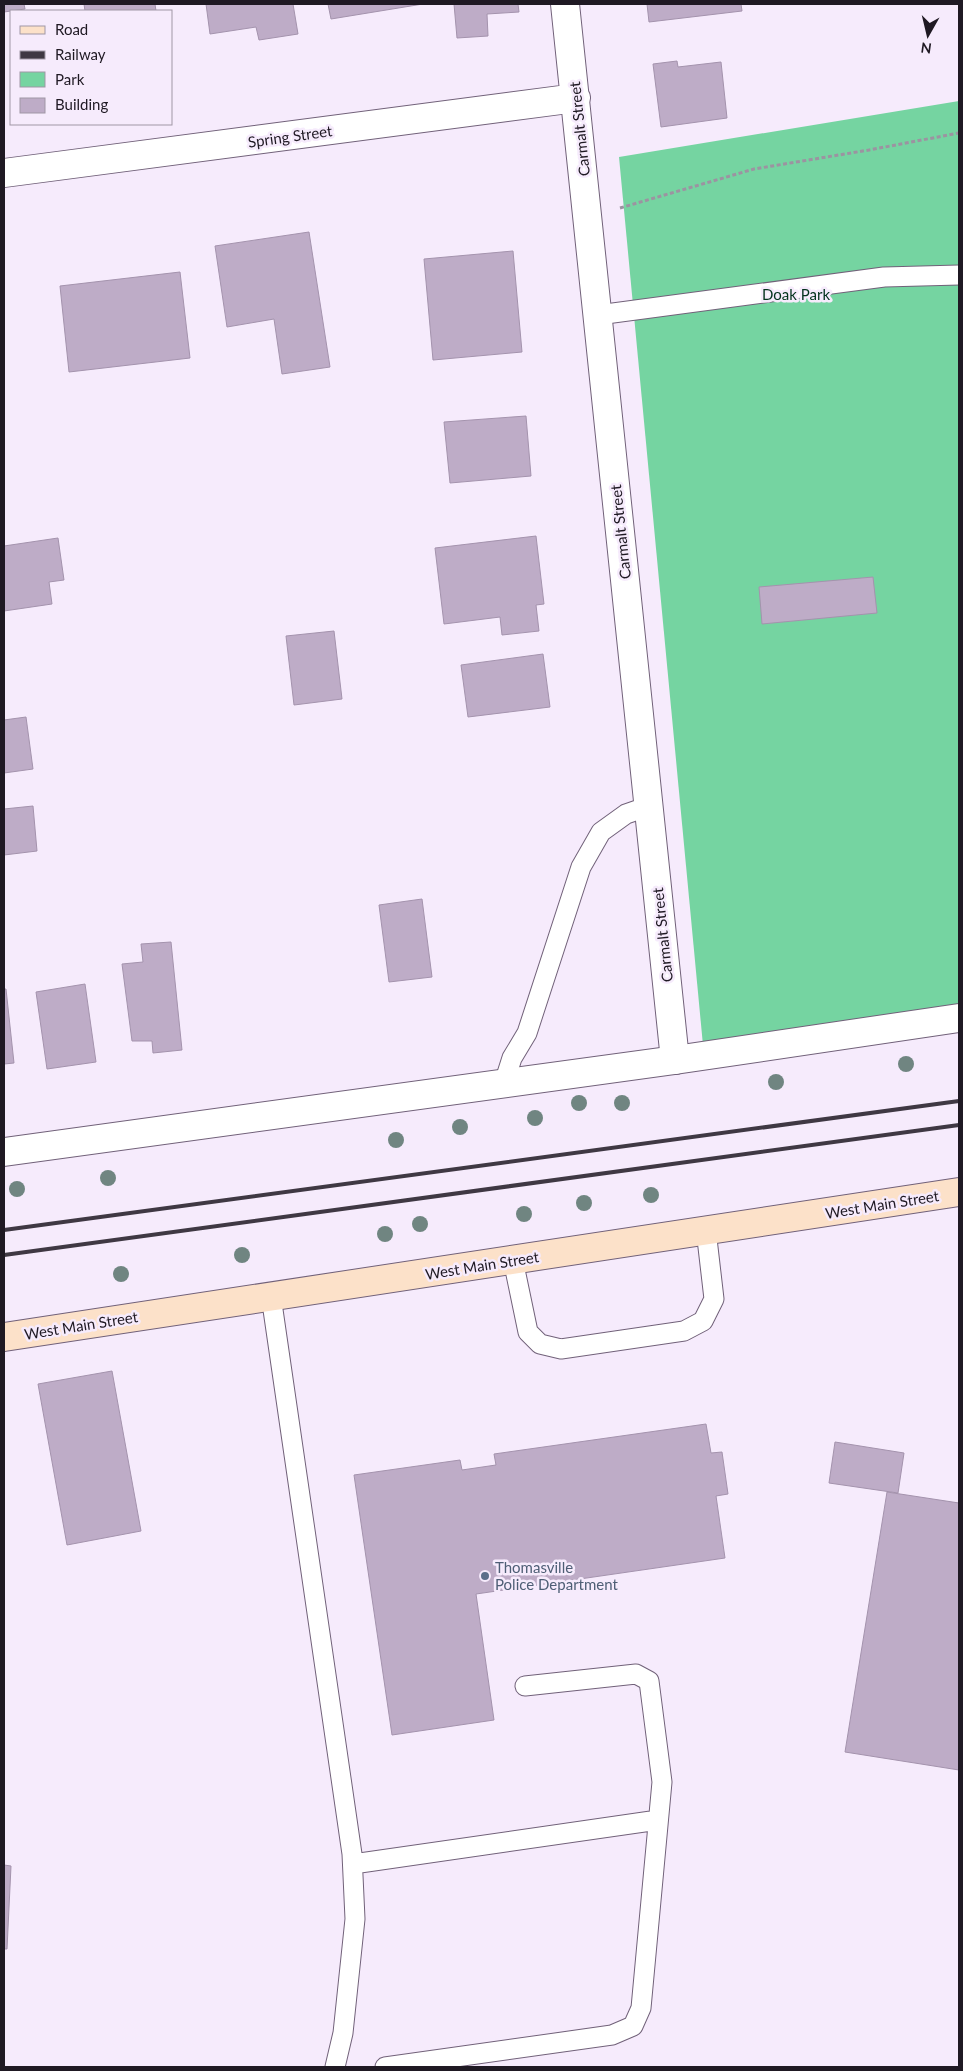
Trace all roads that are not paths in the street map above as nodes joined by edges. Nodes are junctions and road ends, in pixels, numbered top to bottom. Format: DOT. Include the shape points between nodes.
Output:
graph roads {
  1 [pos="566,4"];
  2 [pos="576,98"];
  3 [pos="4,173"];
  4 [pos="959,274"];
  5 [pos="598,315"];
  6 [pos="648,806"];
  7 [pos="959,1018"];
  8 [pos="675,1060"];
  9 [pos="504,1083"];
  10 [pos="4,1152"];
  11 [pos="959,1192"];
  12 [pos="706,1230"];
  13 [pos="513,1260"];
  14 [pos="271,1296"];
  15 [pos="4,1337"];
  16 [pos="525,1686"];
  17 [pos="658,1820"];
  18 [pos="352,1864"];
  19 [pos="335,2067"];
  20 [pos="385,2067"];
  1 -- 2 [label="street, Carmalt Street"];
  2 -- 3 [label="street, Spring Street"];
  2 -- 5 [label="street, Carmalt Street"];
  4 -- 5 [label="lane" via="884,277"];
  5 -- 6 [label="street, Carmalt Street"];
  6 -- 8 [label="street, Carmalt Street"];
  6 -- 9 [label="lane" via="626,814 600,832 581,866 526,1033 512,1058"];
  7 -- 8 [label="street"];
  8 -- 9 [label="street"];
  9 -- 10 [label="street"];
  11 -- 12 [label="main road, West Main Street"];
  12 -- 13 [label="main road, West Main Street"];
  12 -- 13 [label="lane" via="714,1299 703,1321 684,1331 561,1349 540,1344 528,1332"];
  13 -- 14 [label="main road, West Main Street"];
  14 -- 15 [label="main road, West Main Street"];
  14 -- 18 [label="lane"];
  16 -- 17 [label="lane" via="636,1674 649,1681 662,1782"];
  17 -- 18 [label="lane"];
  17 -- 20 [label="lane" via="641,2008 633,2026 612,2036"];
  18 -- 19 [label="lane" via="355,1919 343,2033"];
}
